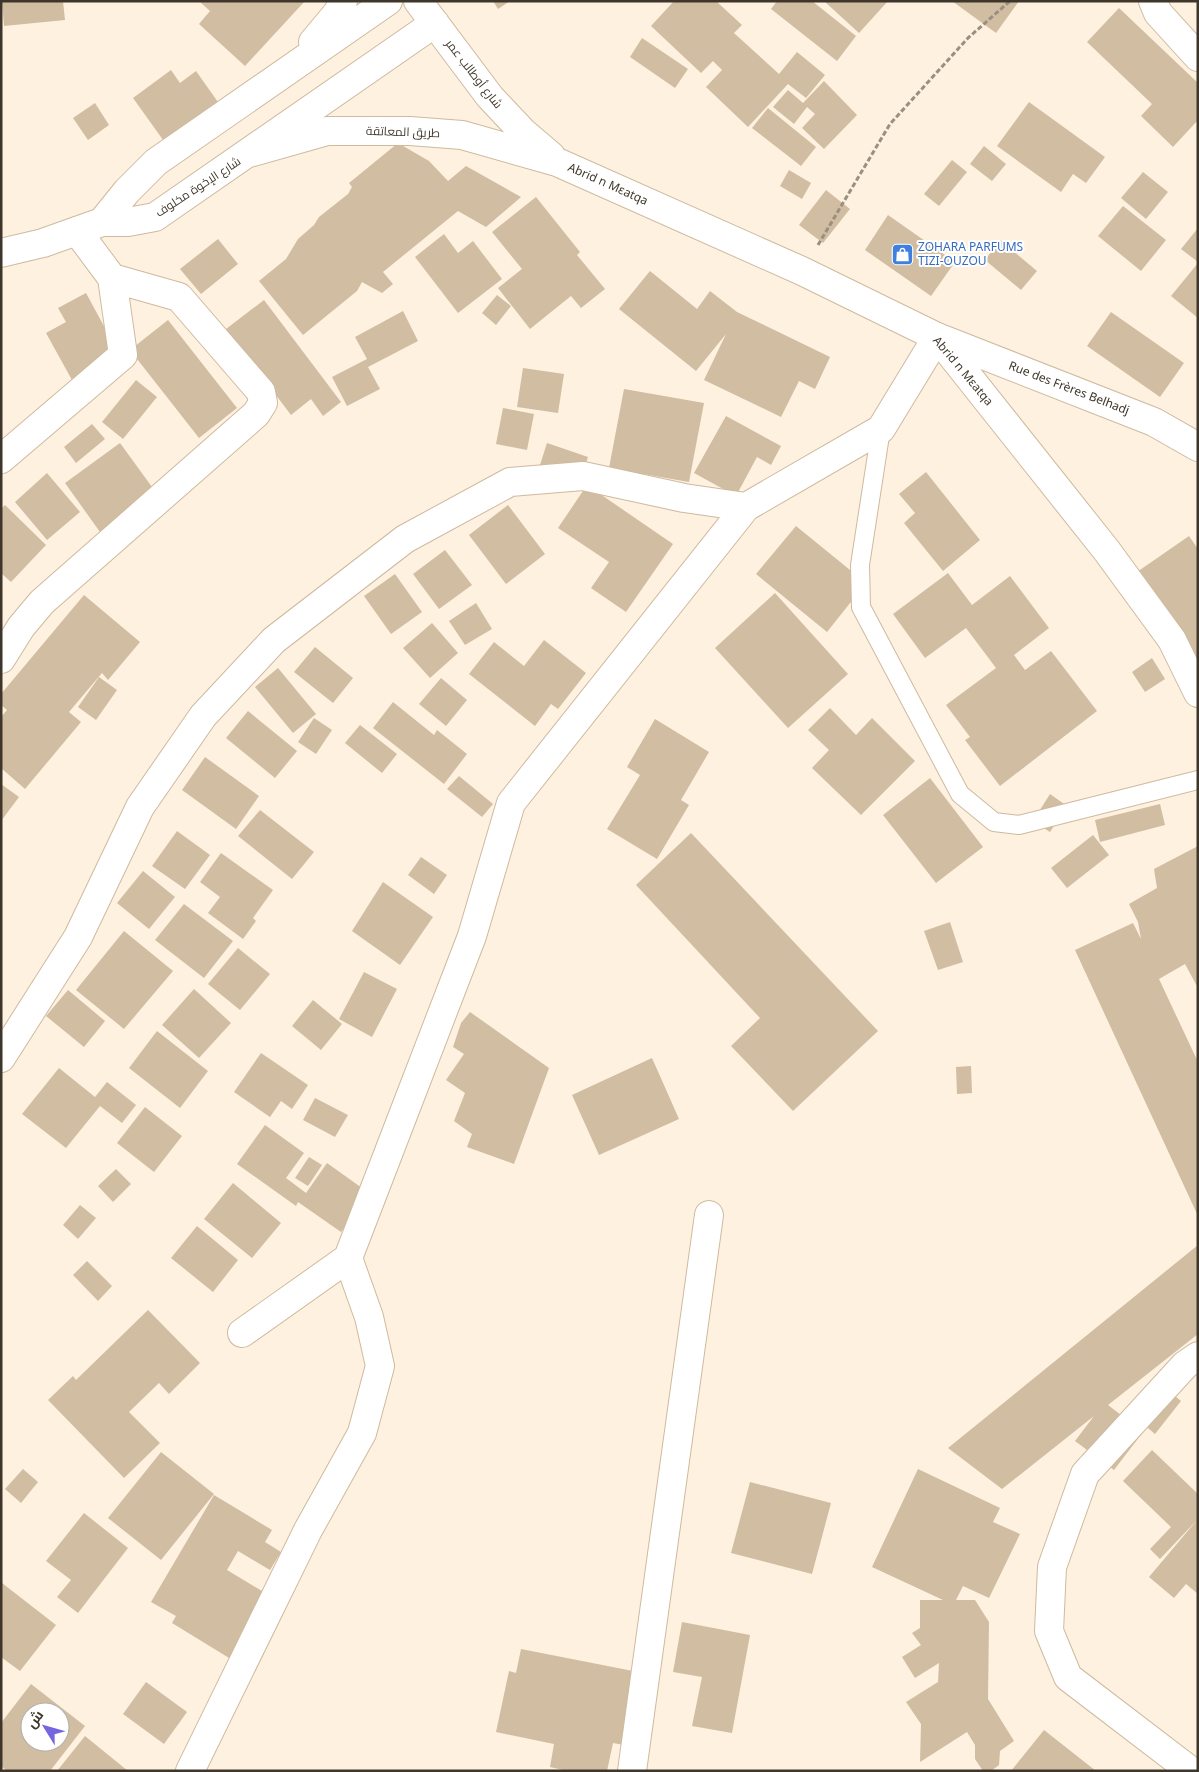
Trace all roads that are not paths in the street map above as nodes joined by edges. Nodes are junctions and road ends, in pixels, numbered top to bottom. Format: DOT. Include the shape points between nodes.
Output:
graph roads {
  1 [pos="343,1"];
  2 [pos="388,1"];
  3 [pos="418,1"];
  4 [pos="1153,1"];
  5 [pos="435,23"];
  6 [pos="1198,57"];
  7 [pos="295,65"];
  8 [pos="249,153"];
  9 [pos="558,162"];
  10 [pos="102,222"];
  11 [pos="77,231"];
  12 [pos="1,253"];
  13 [pos="112,278"];
  14 [pos="937,337"];
  15 [pos="881,429"];
  16 [pos="1198,447"];
  17 [pos="1,459"];
  18 [pos="746,507"];
  19 [pos="1,659"];
  20 [pos="1198,693"];
  21 [pos="1198,780"];
  22 [pos="1,1058"];
  23 [pos="709,1215"];
  24 [pos="348,1258"];
  25 [pos="242,1333"];
  26 [pos="1198,1356"];
  27 [pos="190,1771"];
  28 [pos="632,1771"];
  29 [pos="1191,1771"];
  1 -- 7 [label="street" via="338,12"];
  2 -- 7 [label="street"];
  3 -- 5 [label="street, شارع أوطالب عمر"];
  4 -- 6 [label="street" via="1158,13"];
  5 -- 8 [label="street, شارع الإخوة مخلوف"];
  5 -- 9 [label="street, شارع أوطالب عمر" via="490,97 524,133"];
  7 -- 10 [label="street" via="156,162 127,190"];
  8 -- 9 [label="street, طريق المعاتقة" via="327,131 410,131 462,134"];
  8 -- 10 [label="street, شارع الإخوة مخلوف" via="155,217"];
  9 -- 14 [label="street, Abrid n Mɛatqa"];
  10 -- 11 [label="street"];
  11 -- 12 [label="street"];
  11 -- 13 [label="street"];
  13 -- 17 [label="street" via="123,355"];
  13 -- 19 [label="street" via="179,297 261,392 263,403 256,414 42,602"];
  14 -- 15 [label="street"];
  14 -- 16 [label="street, Rue des Frères Belhadj" via="1154,422"];
  14 -- 20 [label="street, Abrid n Mɛatqa" via="1107,551 1166,632"];
  15 -- 18 [label="street"];
  15 -- 21 [label="lane" via="860,565 860,607 960,794 994,822 1019,824"];
  18 -- 22 [label="street" via="684,498 583,476 519,481 510,482 406,539 274,640 203,716 140,807 78,937"];
  18 -- 24 [label="street" via="511,803 472,936"];
  23 -- 28 [label="street"];
  24 -- 25 [label="street"];
  24 -- 27 [label="street" via="369,1317 380,1366 362,1433 308,1530"];
  26 -- 29 [label="street" via="1185,1365 1085,1474 1052,1567 1049,1632 1068,1677"];
}
